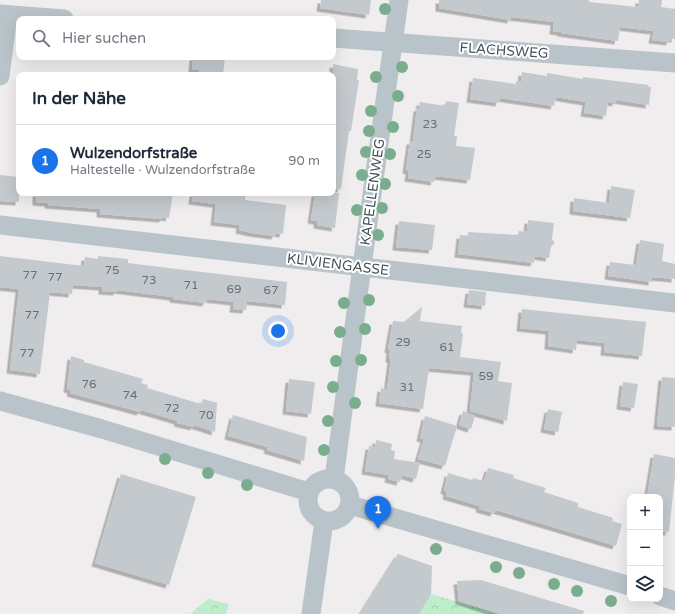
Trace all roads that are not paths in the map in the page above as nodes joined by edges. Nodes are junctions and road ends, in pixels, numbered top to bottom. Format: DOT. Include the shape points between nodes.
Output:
graph roads {
  1 [pos="399,0"];
  2 [pos="4,15"];
  3 [pos="19,16"];
  4 [pos="336,38"];
  5 [pos="393,41"];
  6 [pos="675,63"];
  7 [pos="0,76"];
  8 [pos="0,225"];
  9 [pos="362,266"];
  10 [pos="675,303"];
  11 [pos="0,401"];
  12 [pos="334,479"];
  13 [pos="309,492"];
  14 [pos="350,505"];
  15 [pos="324,521"];
  16 [pos="627,585"];
  17 [pos="663,597"];
  18 [pos="675,600"];
  19 [pos="311,614"];
  1 -- 5 [label="street, KAPELLENWEG"];
  2 -- 3 [label="street"];
  2 -- 7 [label="street"];
  4 -- 5 [label="street, FLACHSWEG"];
  5 -- 6 [label="street, FLACHSWEG"];
  5 -- 9 [label="street, KAPELLENWEG"];
  8 -- 9 [label="street, KLIVIENGASSE"];
  9 -- 10 [label="street, KLIVIENGASSE"];
  9 -- 12 [label="street, KAPELLENWEG"];
  11 -- 13 [label="street"];
  12 -- 13 [label="street" via="324,479 313,485"];
  12 -- 14 [label="street" via="344,484 350,493"];
  13 -- 15 [label="street" via="307,502 312,514"];
  14 -- 15 [label="street" via="345,515 334,521"];
  14 -- 16 [label="street"];
  15 -- 19 [label="street"];
  17 -- 18 [label="street"];
}
